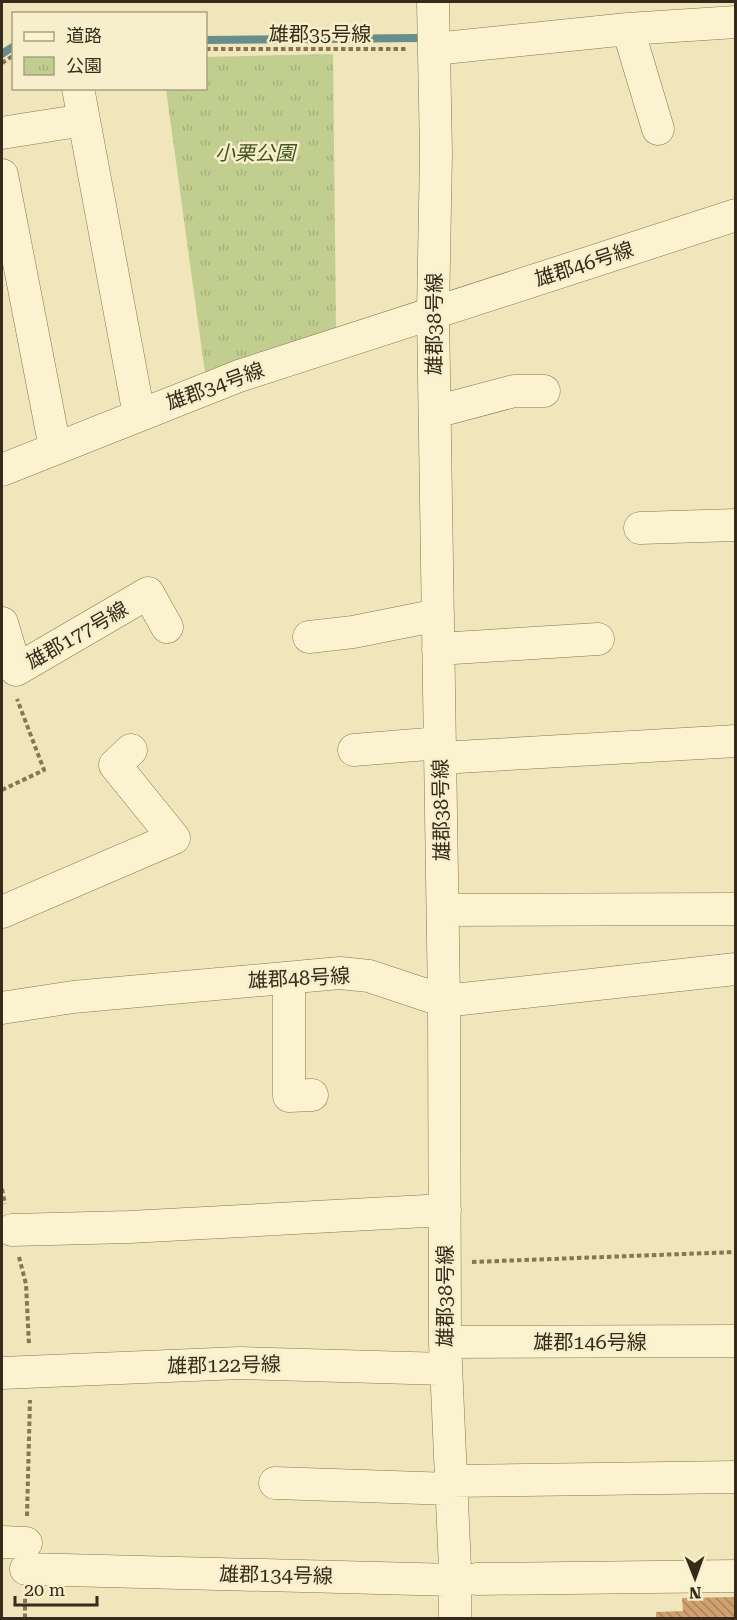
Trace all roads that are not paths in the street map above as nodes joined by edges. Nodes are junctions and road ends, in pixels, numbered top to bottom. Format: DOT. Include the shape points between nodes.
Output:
graph roads {
  1 [pos="433,2"];
  2 [pos="735,22"];
  3 [pos="628,29"];
  4 [pos="434,49"];
  5 [pos="78,90"];
  6 [pos="84,120"];
  7 [pos="658,129"];
  8 [pos="2,133"];
  9 [pos="2,175"];
  10 [pos="735,215"];
  11 [pos="433,314"];
  12 [pos="544,391"];
  13 [pos="435,412"];
  14 [pos="139,415"];
  15 [pos="55,448"];
  16 [pos="2,470"];
  17 [pos="735,525"];
  18 [pos="640,528"];
  19 [pos="438,615"];
  20 [pos="2,623"];
  21 [pos="167,627"];
  22 [pos="309,637"];
  23 [pos="598,639"];
  24 [pos="438,649"];
  25 [pos="735,741"];
  26 [pos="131,750"];
  27 [pos="354,750"];
  28 [pos="440,750"];
  29 [pos="735,909"];
  30 [pos="442,910"];
  31 [pos="2,912"];
  32 [pos="735,969"];
  33 [pos="289,978"];
  34 [pos="444,1001"];
  35 [pos="2,1008"];
  36 [pos="312,1095"];
  37 [pos="445,1209"];
  38 [pos="12,1230"];
  39 [pos="735,1341"];
  40 [pos="446,1356"];
  41 [pos="2,1373"];
  42 [pos="735,1477"];
  43 [pos="275,1483"];
  44 [pos="451,1485"];
  45 [pos="18,1552"];
  46 [pos="735,1576"];
  47 [pos="466,1579"];
  48 [pos="455,1618"];
  1 -- 4 [label="street, 雄郡38号線"];
  2 -- 3 [label="street"];
  3 -- 4 [label="street"];
  3 -- 7 [label="street"];
  4 -- 11 [label="street, 雄郡38号線"];
  5 -- 6 [label="street"];
  6 -- 8 [label="street"];
  6 -- 14 [label="street"];
  9 -- 15 [label="street"];
  10 -- 11 [label="street, 雄郡46号線"];
  11 -- 13 [label="street, 雄郡38号線"];
  11 -- 14 [label="street, 雄郡34号線" via="239,376"];
  12 -- 13 [label="street" via="514,392"];
  13 -- 19 [label="street, 雄郡38号線"];
  14 -- 15 [label="street, 雄郡34号線"];
  15 -- 16 [label="street, 雄郡34号線"];
  17 -- 18 [label="street"];
  19 -- 22 [label="street"];
  19 -- 24 [label="street, 雄郡38号線"];
  20 -- 21 [label="street, 雄郡177号線" via="16,670 148,593"];
  23 -- 24 [label="street"];
  24 -- 28 [label="street, 雄郡38号線"];
  25 -- 28 [label="street"];
  26 -- 31 [label="street" via="115,765 174,838"];
  27 -- 28 [label="street"];
  28 -- 30 [label="street, 雄郡38号線"];
  29 -- 30 [label="street"];
  30 -- 34 [label="street, 雄郡38号線"];
  32 -- 34 [label="street, 雄郡48号線"];
  33 -- 34 [label="street, 雄郡48号線" via="340,973 369,976"];
  33 -- 35 [label="street, 雄郡48号線" via="73,997"];
  33 -- 36 [label="street" via="289,1096"];
  34 -- 37 [label="street, 雄郡38号線"];
  37 -- 38 [label="street"];
  37 -- 40 [label="street, 雄郡38号線"];
  39 -- 40 [label="street, 雄郡146号線"];
  40 -- 41 [label="street, 雄郡122号線"];
  40 -- 44 [label="street, 雄郡38号線"];
  42 -- 44 [label="street"];
  43 -- 44 [label="street"];
  44 -- 47 [label="street, 雄郡38号線"];
  45 -- 47 [label="street, 雄郡134号線"];
  46 -- 47 [label="street, 雄郡134号線"];
  47 -- 48 [label="street, 雄郡38号線"];
}
